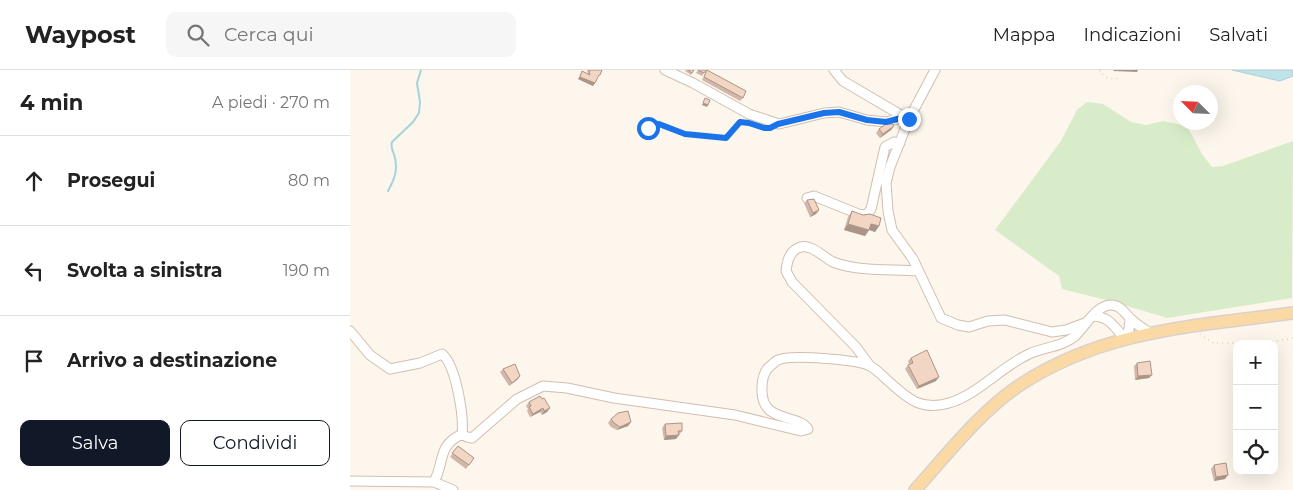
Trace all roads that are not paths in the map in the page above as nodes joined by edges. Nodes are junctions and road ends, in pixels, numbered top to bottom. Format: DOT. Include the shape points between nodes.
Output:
graph roads {
  1 [pos="665,70"];
  2 [pos="834,70"];
  3 [pos="934,70"];
  4 [pos="907,118"];
  5 [pos="900,143"];
  6 [pos="807,198"];
  7 [pos="918,271"];
  8 [pos="1293,313"];
  9 [pos="1093,316"];
  10 [pos="1130,319"];
  11 [pos="1085,323"];
  12 [pos="1114,325"];
  13 [pos="350,331"];
  14 [pos="1150,333"];
  15 [pos="1125,338"];
  16 [pos="1103,344"];
  17 [pos="870,366"];
  18 [pos="462,434"];
  19 [pos="350,481"];
  20 [pos="434,482"];
  21 [pos="453,490"];
  22 [pos="915,490"];
  1 -- 4 [label="street" via="749,114 779,124 839,112 886,122"];
  2 -- 4 [label="street" via="843,80"];
  3 -- 4 [label="street"];
  4 -- 5 [label="street"];
  5 -- 6 [label="street" via="894,142 885,147 872,209 866,214 861,215 814,196"];
  5 -- 7 [label="street" via="886,182 888,211 892,230"];
  7 -- 11 [label="street" via="942,318 958,325 969,327 1005,320 1052,332"];
  7 -- 17 [label="street" via="850,267 832,261 812,248 798,248 790,255 786,271 792,282 856,347"];
  8 -- 14 [label="main road"];
  9 -- 10 [label="street" via="1100,309 1112,305 1118,306"];
  9 -- 11 [label="street"];
  9 -- 12 [label="street" via="1102,316"];
  10 -- 14 [label="street"];
  10 -- 15 [label="street"];
  11 -- 17 [label="street" via="1068,341 1009,364 967,395 949,403 919,404"];
  12 -- 15 [label="street"];
  12 -- 16 [label="street"];
  13 -- 18 [label="street" via="370,355 390,369 420,363 442,354 447,358 457,385"];
  14 -- 15 [label="main road"];
  15 -- 16 [label="main road"];
  16 -- 22 [label="main road" via="1058,363 1016,388 989,410"];
  17 -- 18 [label="street" via="799,358 778,360 768,368 762,389 768,408 783,418 802,422 808,429 801,431 735,415 543,386 517,400 472,438"];
  18 -- 20 [label="street" via="446,446"];
  19 -- 20 [label="street"];
  20 -- 21 [label="street"];
}
